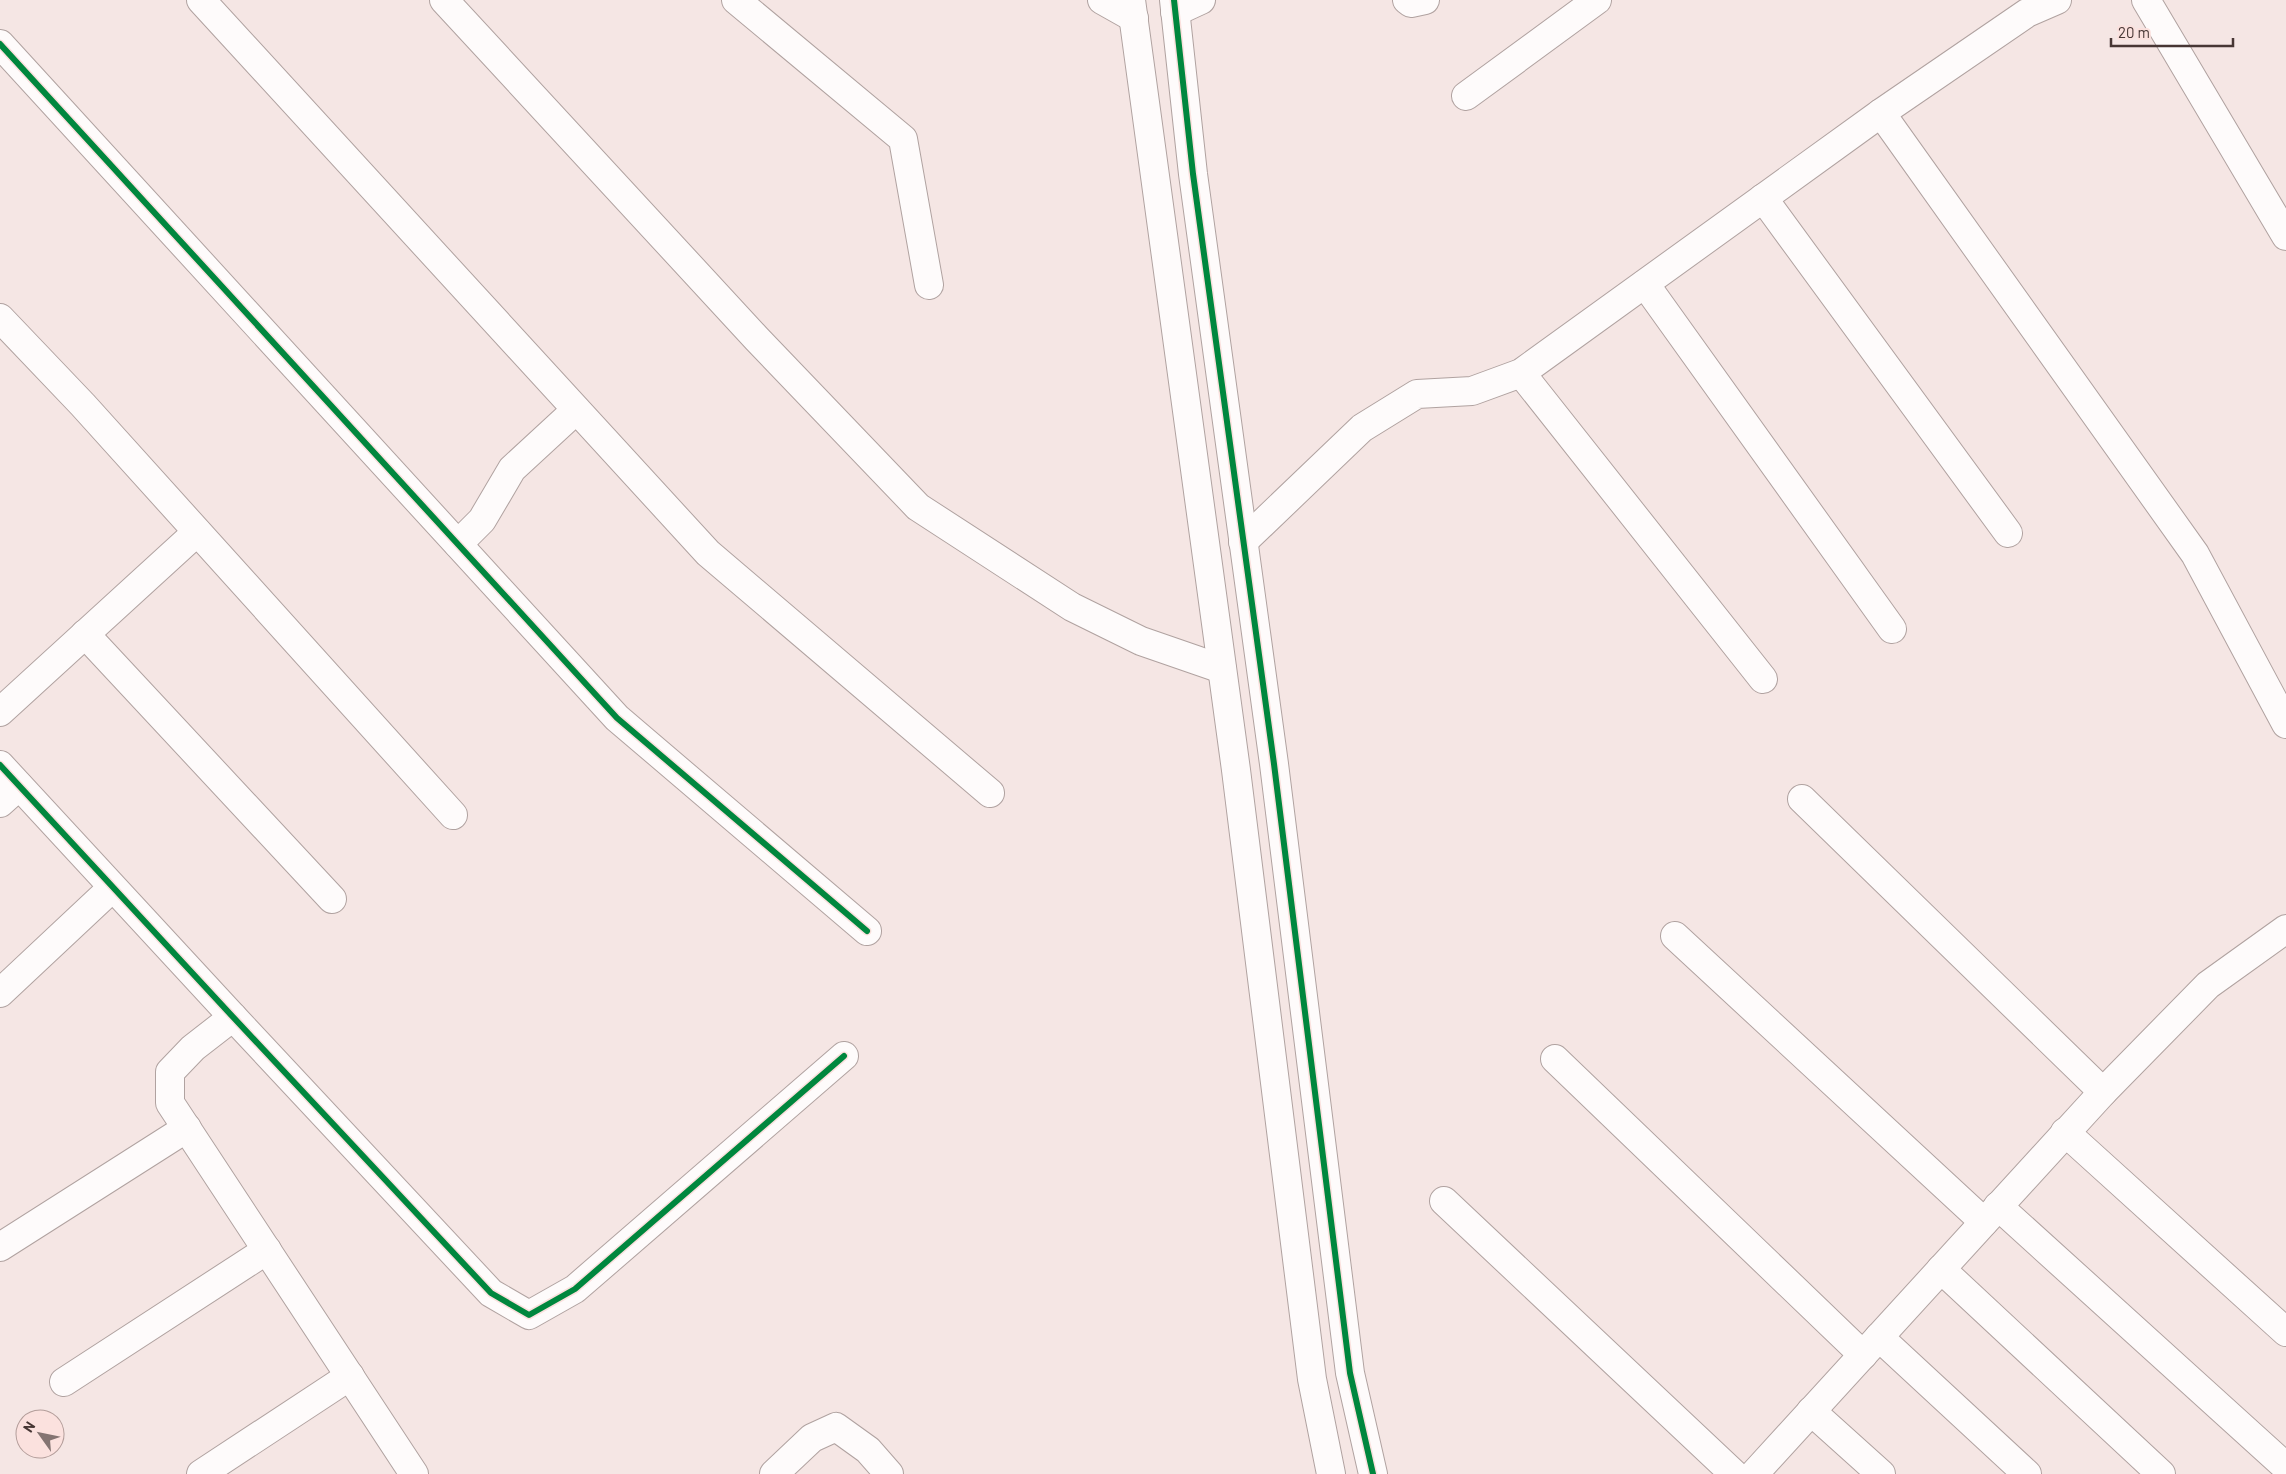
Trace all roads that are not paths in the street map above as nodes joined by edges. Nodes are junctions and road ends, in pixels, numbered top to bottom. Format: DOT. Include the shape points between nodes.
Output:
graph roads {
  1 [pos="201,0"];
  2 [pos="444,0"];
  3 [pos="736,0"];
  4 [pos="1102,0"];
  5 [pos="1202,0"];
  6 [pos="1407,0"];
  7 [pos="1425,0"];
  8 [pos="1597,0"];
  9 [pos="2057,0"];
  10 [pos="2146,0"];
  11 [pos="1175,6"];
  12 [pos="1132,9"];
  13 [pos="0,44"];
  14 [pos="1466,96"];
  15 [pos="1881,113"];
  16 [pos="1763,198"];
  17 [pos="2286,236"];
  18 [pos="1645,284"];
  19 [pos="929,285"];
  20 [pos="0,318"];
  21 [pos="1521,373"];
  22 [pos="576,410"];
  23 [pos="197,532"];
  24 [pos="2008,533"];
  25 [pos="1243,542"];
  26 [pos="458,544"];
  27 [pos="1892,630"];
  28 [pos="85,634"];
  29 [pos="1222,669"];
  30 [pos="1763,679"];
  31 [pos="0,712"];
  32 [pos="2286,724"];
  33 [pos="0,765"];
  34 [pos="990,793"];
  35 [pos="9,795"];
  36 [pos="1802,799"];
  37 [pos="453,815"];
  38 [pos="112,888"];
  39 [pos="332,899"];
  40 [pos="2286,929"];
  41 [pos="867,931"];
  42 [pos="1675,936"];
  43 [pos="0,993"];
  44 [pos="232,1017"];
  45 [pos="844,1056"];
  46 [pos="1555,1060"];
  47 [pos="2103,1092"];
  48 [pos="187,1128"];
  49 [pos="2066,1132"];
  50 [pos="1444,1201"];
  51 [pos="1991,1214"];
  52 [pos="0,1248"];
  53 [pos="266,1250"];
  54 [pos="1941,1269"];
  55 [pos="2286,1332"];
  56 [pos="1871,1346"];
  57 [pos="350,1376"];
  58 [pos="64,1382"];
  59 [pos="1811,1411"];
  60 [pos="2286,1467"];
  61 [pos="201,1474"];
  62 [pos="414,1474"];
  63 [pos="774,1474"];
  64 [pos="889,1474"];
  65 [pos="1331,1474"];
  66 [pos="1373,1474"];
  67 [pos="1734,1474"];
  68 [pos="1754,1474"];
  69 [pos="1881,1474"];
  70 [pos="2027,1474"];
  71 [pos="2161,1474"];
  1 -- 22 [label="street"];
  2 -- 29 [label="street" via="757,340 918,507 1072,607 1141,641"];
  3 -- 19 [label="street" via="903,139"];
  4 -- 12 [label="street"];
  5 -- 11 [label="street"];
  6 -- 7 [label="street" via="1411,3"];
  8 -- 14 [label="street"];
  9 -- 15 [label="street" via="2027,13"];
  10 -- 17 [label="street"];
  11 -- 25 [label="street" via="1193,174"];
  12 -- 29 [label="street"];
  13 -- 26 [label="street"];
  15 -- 16 [label="street"];
  15 -- 32 [label="street" via="2195,554"];
  16 -- 18 [label="street"];
  16 -- 24 [label="street"];
  18 -- 21 [label="street"];
  18 -- 27 [label="street"];
  20 -- 23 [label="street"];
  21 -- 25 [label="street" via="1472,391 1417,394 1362,428"];
  21 -- 30 [label="street"];
  22 -- 26 [label="street" via="512,469 482,520"];
  22 -- 34 [label="street" via="708,553"];
  23 -- 28 [label="street"];
  23 -- 37 [label="street"];
  25 -- 66 [label="street" via="1350,1373"];
  26 -- 41 [label="street" via="617,718"];
  28 -- 31 [label="street"];
  28 -- 39 [label="street"];
  29 -- 65 [label="street" via="1312,1379"];
  33 -- 35 [label="street"];
  35 -- 38 [label="street"];
  36 -- 47 [label="street"];
  38 -- 43 [label="street"];
  38 -- 44 [label="street"];
  40 -- 47 [label="street" via="2208,985"];
  42 -- 51 [label="street"];
  44 -- 45 [label="street" via="491,1293 529,1315 575,1289"];
  44 -- 48 [label="street" via="192,1048 170,1072 170,1103"];
  46 -- 56 [label="street"];
  47 -- 49 [label="street"];
  48 -- 52 [label="street"];
  48 -- 53 [label="street"];
  49 -- 51 [label="street"];
  49 -- 55 [label="street"];
  50 -- 67 [label="street"];
  51 -- 54 [label="street"];
  51 -- 60 [label="street"];
  53 -- 57 [label="street"];
  53 -- 58 [label="street"];
  54 -- 56 [label="street"];
  54 -- 71 [label="street"];
  56 -- 59 [label="street"];
  56 -- 70 [label="street"];
  57 -- 61 [label="street"];
  57 -- 62 [label="street"];
  59 -- 68 [label="street"];
  59 -- 69 [label="street"];
  63 -- 64 [label="street" via="812,1438 836,1427 868,1450"];
}
